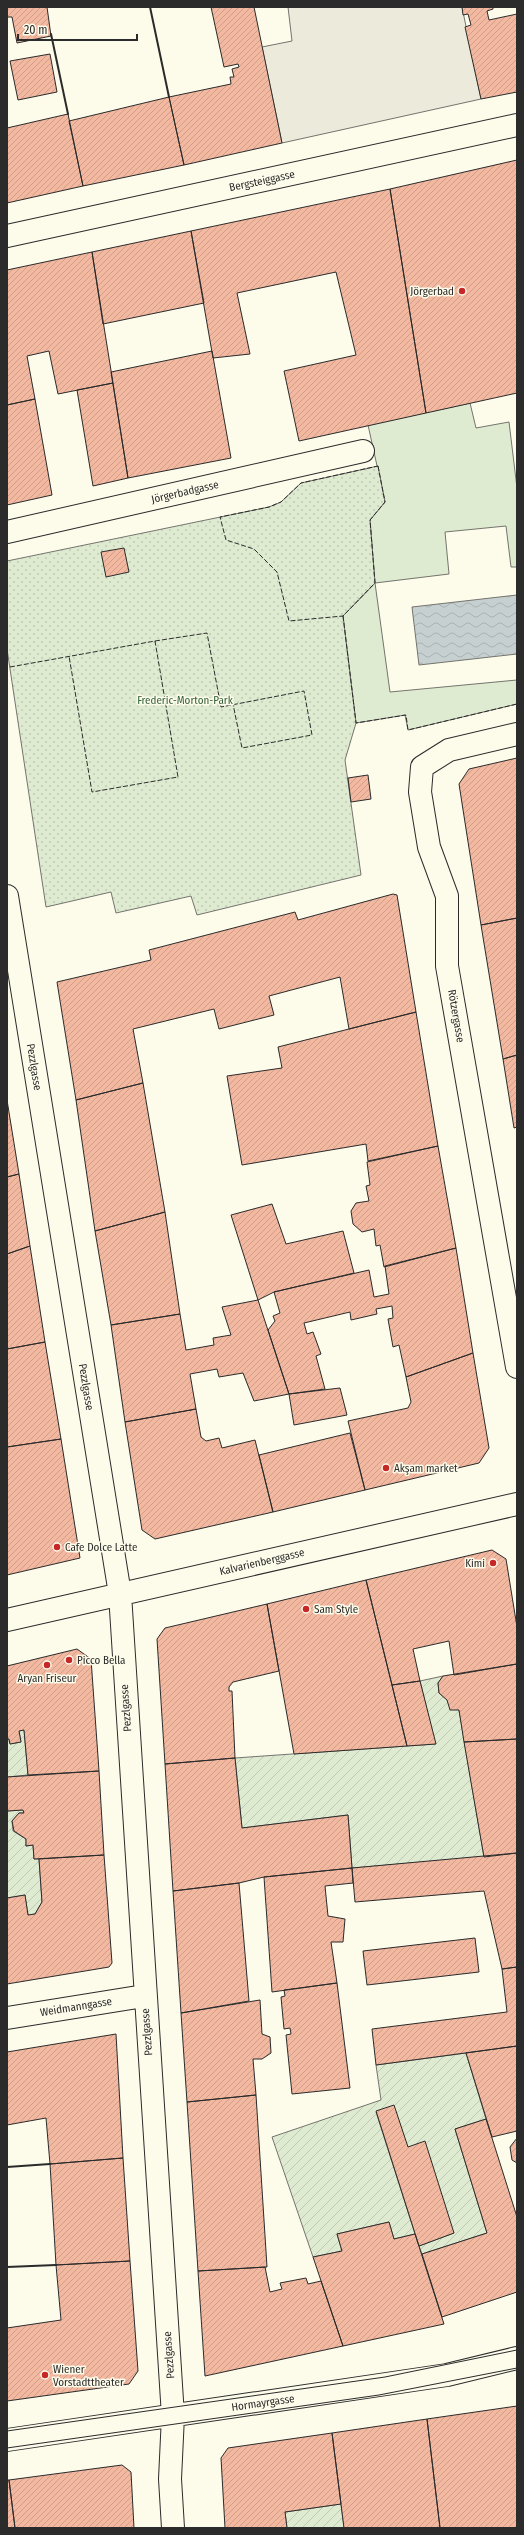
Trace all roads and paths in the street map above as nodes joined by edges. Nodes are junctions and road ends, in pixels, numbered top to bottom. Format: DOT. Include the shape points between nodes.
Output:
graph roads {
  1 [pos="517,125"];
  2 [pos="7,236"];
  3 [pos="362,451"];
  4 [pos="7,532"];
  5 [pos="517,734"];
  6 [pos="7,896"];
  7 [pos="517,1367"];
  8 [pos="517,1504"];
  9 [pos="120,1594"];
  10 [pos="7,1620"];
  11 [pos="144,1996"];
  12 [pos="7,2018"];
  13 [pos="517,2358"];
  14 [pos="173,2416"];
  15 [pos="7,2440"];
  16 [pos="173,2528"];
  1 -- 2 [label="street, Bergsteiggasse"];
  3 -- 4 [label="street, Jörgerbadgasse"];
  5 -- 7 [label="street, Rötzergasse" via="449,750 422,767 420,792 429,847 447,896 447,966"];
  6 -- 9 [label="street, Pezzlgasse"];
  8 -- 9 [label="street, Kalvarienberggasse"];
  9 -- 10 [label="street, Kalvarienberggasse"];
  9 -- 11 [label="street, Pezzlgasse"];
  11 -- 12 [label="street, Weidmanngasse"];
  11 -- 14 [label="street, Pezzlgasse"];
  13 -- 14 [label="street, Hormayrgasse" via="447,2375"];
  14 -- 15 [label="street, Hormayrgasse"];
  14 -- 16 [label="street, Pezzlgasse" via="170,2479"];
}
